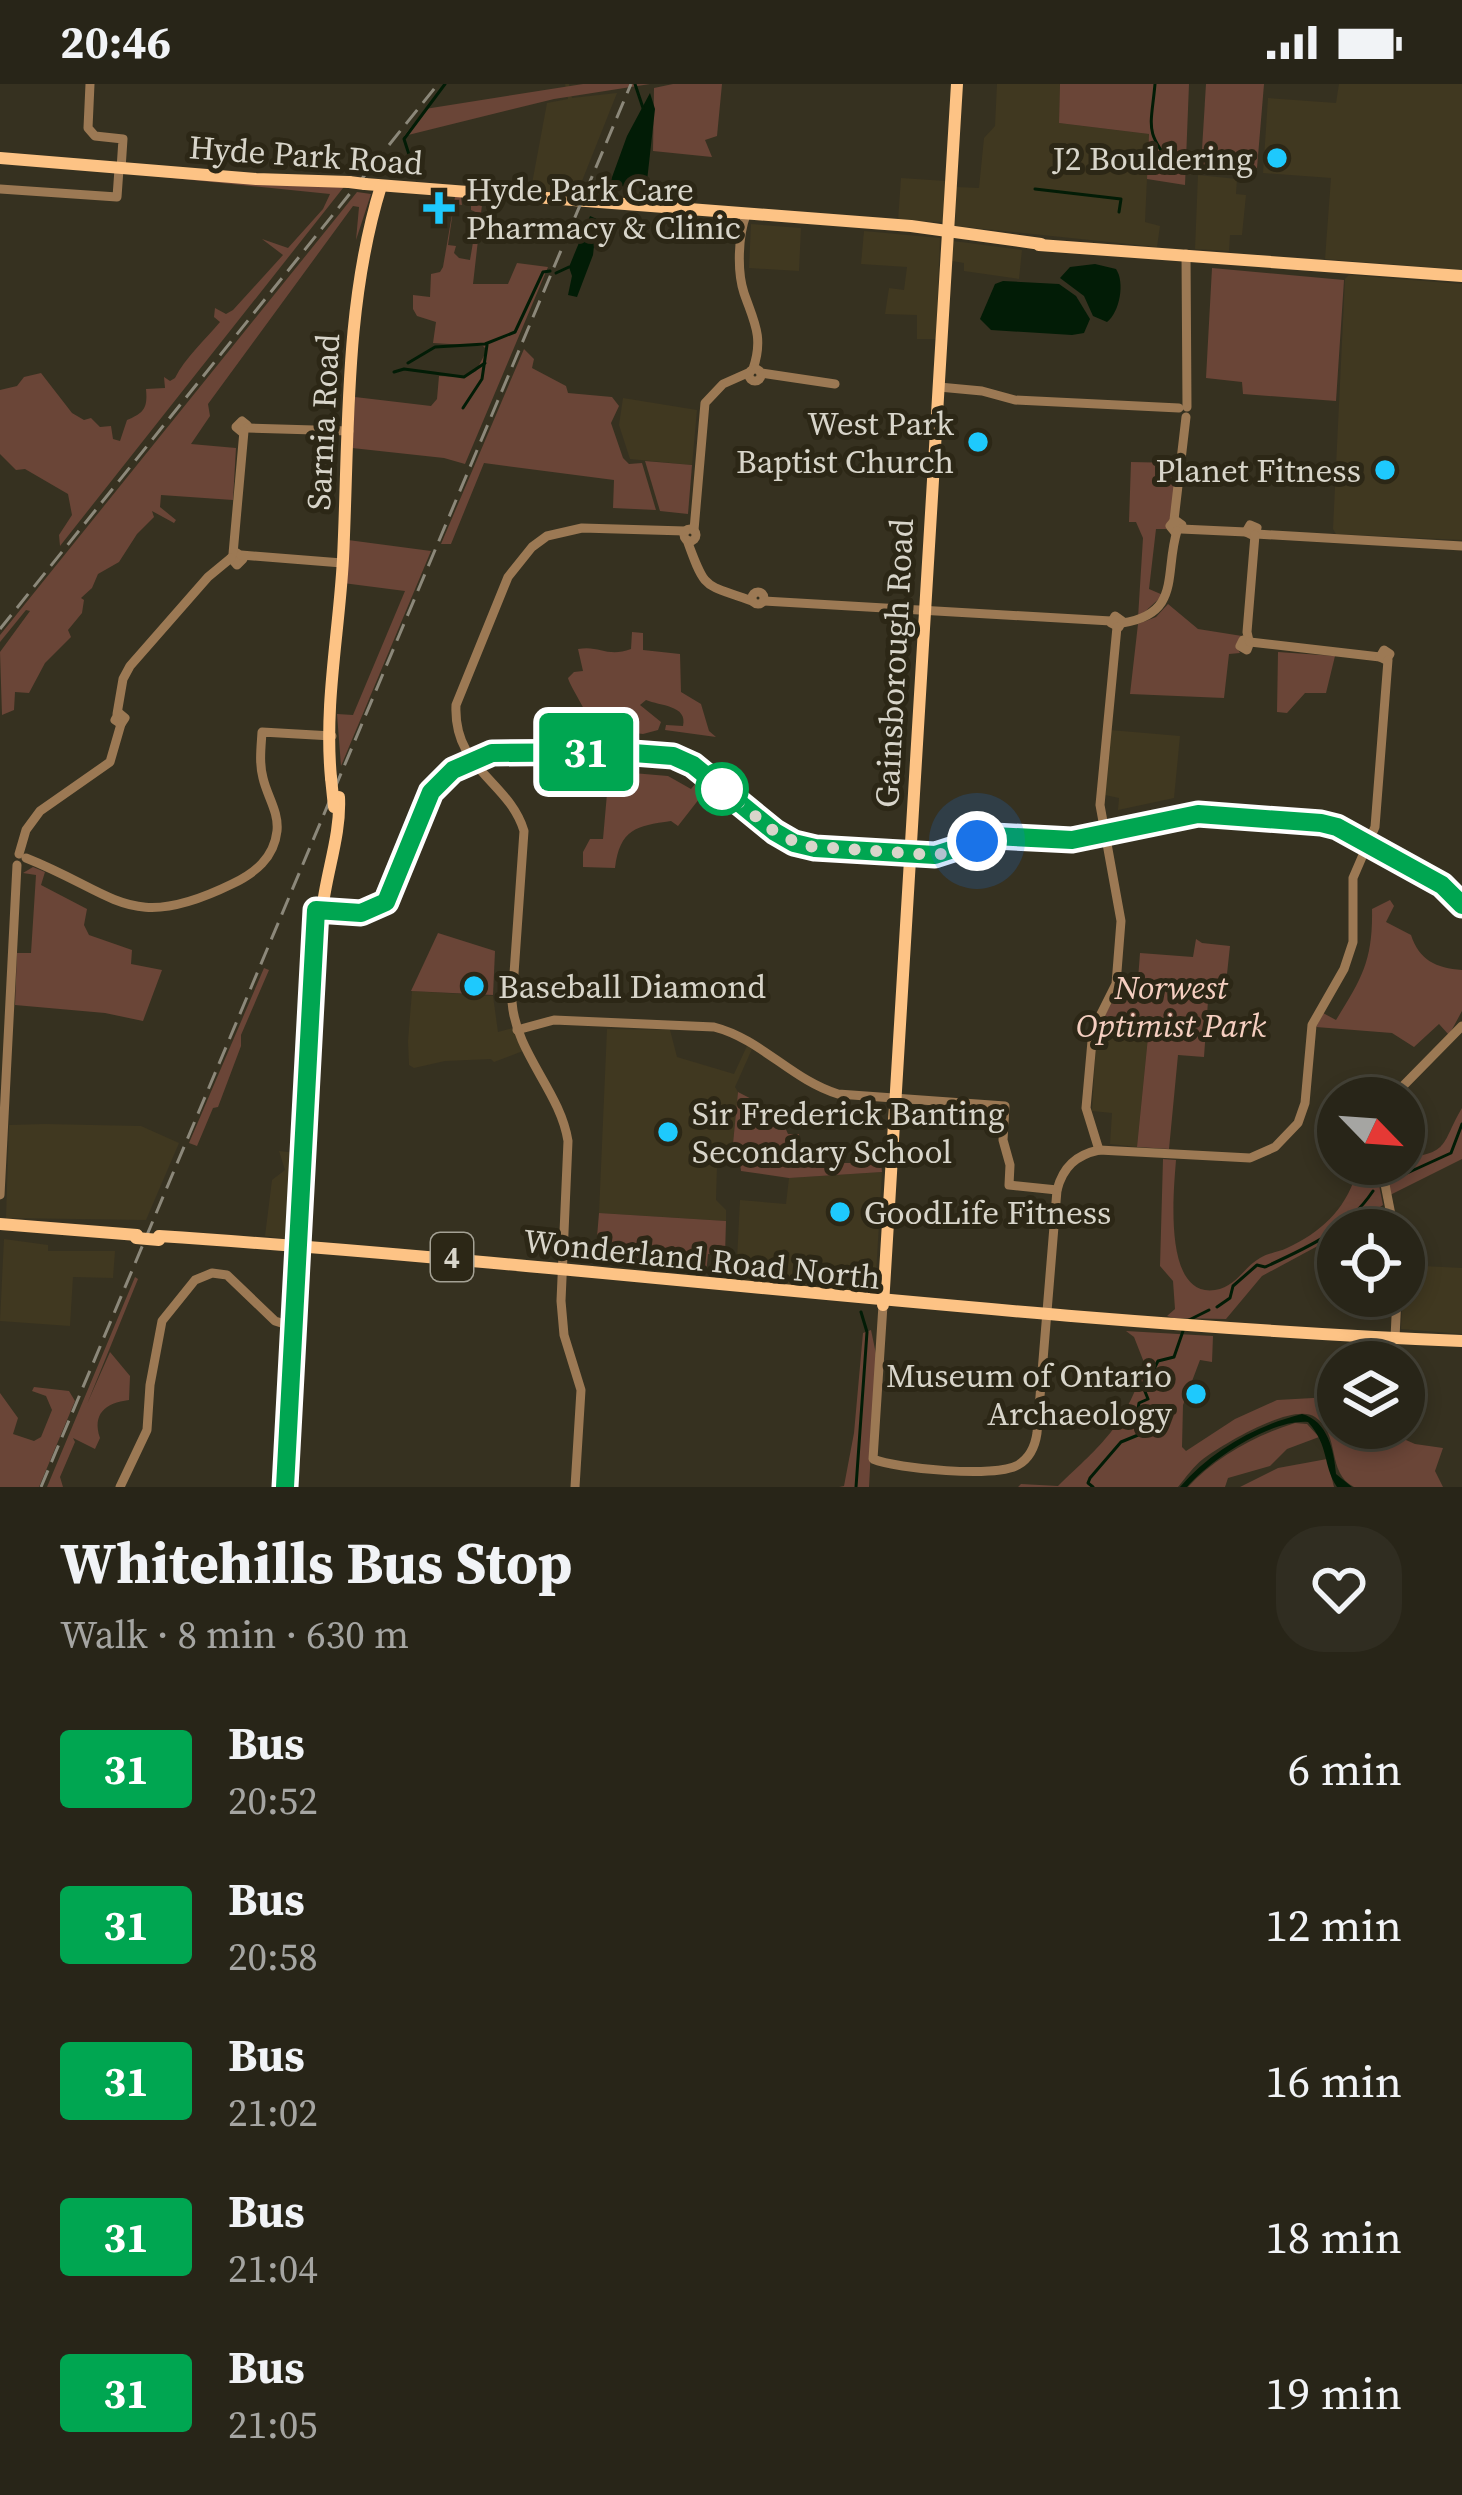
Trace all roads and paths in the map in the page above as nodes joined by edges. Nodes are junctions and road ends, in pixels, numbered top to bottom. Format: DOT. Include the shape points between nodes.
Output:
graph roads {
  1 [pos="90,84"];
  2 [pos="957,84"];
  3 [pos="0,158"];
  4 [pos="118,168"];
  5 [pos="381,186"];
  6 [pos="0,189"];
  7 [pos="746,215"];
  8 [pos="948,233"];
  9 [pos="1188,256"];
  10 [pos="1462,276"];
  11 [pos="756,373"];
  12 [pos="835,384"];
  13 [pos="939,390"];
  14 [pos="1181,411"];
  15 [pos="349,434"];
  16 [pos="1178,526"];
  17 [pos="1252,533"];
  18 [pos="688,535"];
  19 [pos="1462,547"];
  20 [pos="237,556"];
  21 [pos="342,563"];
  22 [pos="924,610"];
  23 [pos="1116,624"];
  24 [pos="330,736"];
  25 [pos="470,760"];
  26 [pos="1104,832"];
  27 [pos="1368,844"];
  28 [pos="910,852"];
  29 [pos="23,860"];
  30 [pos="1462,905"];
  31 [pos="319,911"];
  32 [pos="1462,1026"];
  33 [pos="517,1030"];
  34 [pos="4,1051"];
  35 [pos="1412,1077"];
  36 [pos="895,1097"];
  37 [pos="1099,1150"];
  38 [pos="1057,1190"];
  39 [pos="0,1195"];
  40 [pos="0,1227"];
  41 [pos="302,1248"];
  42 [pos="565,1269"];
  43 [pos="883,1297"];
  44 [pos="1046,1317"];
  45 [pos="1396,1317"];
  46 [pos="294,1327"];
  47 [pos="1395,1338"];
  48 [pos="1462,1341"];
  49 [pos="119,1487"];
  50 [pos="286,1487"];
  51 [pos="575,1487"];
  1 -- 4 [label="street" via="88,128 121,139"];
  2 -- 8 [label="main road, Gainsborough Road"];
  3 -- 4 [label="main road, Hyde Park Road"];
  4 -- 5 [label="main road, Hyde Park Road, bridge"];
  4 -- 6 [label="street" via="117,196"];
  5 -- 7 [label="main road, Hyde Park Road"];
  5 -- 15 [label="main road, Sarnia Road" via="360,266"];
  7 -- 8 [label="main road, Hyde Park Road"];
  7 -- 11 [label="street" via="742,287 758,328"];
  8 -- 9 [label="main road, Hyde Park Road"];
  8 -- 13 [label="main road, Gainsborough Road"];
  9 -- 10 [label="main road, Hyde Park Road"];
  9 -- 14 [label="street"];
  11 -- 12 [label="street"];
  11 -- 18 [label="street" via="723,383 705,403"];
  13 -- 14 [label="street"];
  13 -- 22 [label="main road, Gainsborough Road"];
  14 -- 16 [label="street"];
  15 -- 20 [label="street" via="245,430"];
  15 -- 21 [label="main road, Sarnia Road"];
  16 -- 17 [label="street"];
  16 -- 23 [label="street" via="1166,597 1148,616"];
  17 -- 19 [label="street"];
  17 -- 27 [label="street" via="1249,642 1381,658 1376,817"];
  18 -- 22 [label="street" via="705,582 722,593"];
  18 -- 25 [label="street" via="563,530 518,561 457,700"];
  20 -- 21 [label="street"];
  20 -- 29 [label="street" via="130,666 116,749 105,768 29,824"];
  21 -- 24 [label="main road, Sarnia Road"];
  22 -- 23 [label="street"];
  22 -- 28 [label="main road, Gainsborough Road"];
  23 -- 26 [label="street"];
  24 -- 29 [label="street" via="262,732 261,770 277,833 262,866 185,906 143,908"];
  24 -- 31 [label="main road, Sarnia Road, bridge" via="337,802"];
  25 -- 28 [label="street" via="492,753 673,756 794,843"];
  25 -- 31 [label="street" via="431,792 386,902 361,913"];
  25 -- 33 [label="street" via="514,807 524,831"];
  26 -- 27 [label="street" via="1198,814 1328,824"];
  26 -- 28 [label="street" via="1059,841 994,836 952,853"];
  26 -- 37 [label="street" via="1121,921 1116,984 1094,1030 1086,1108"];
  27 -- 30 [label="street"];
  27 -- 37 [label="street" via="1353,878 1352,950 1312,1025 1305,1103 1292,1131 1264,1154 1235,1160"];
  28 -- 36 [label="main road, Gainsborough Road"];
  29 -- 34 [label="street"];
  31 -- 41 [label="main road, Sarnia Road"];
  32 -- 35 [label="street"];
  33 -- 36 [label="street" via="554,1020 715,1027 825,1090"];
  33 -- 42 [label="street" via="566,1130"];
  34 -- 39 [label="street"];
  36 -- 38 [label="street" via="1005,1106 1009,1186"];
  36 -- 43 [label="main road, Gainsborough Road"];
  37 -- 38 [label="street" via="1072,1161"];
  38 -- 44 [label="street"];
  40 -- 41 [label="main road, Wonderland Road North / 4, bridge"];
  41 -- 42 [label="main road, Wonderland Road North / 4"];
  41 -- 46 [label="main road, Sarnia Road"];
  41 -- 50 [label="main road, Sarnia Road"];
  42 -- 43 [label="main road, Wonderland Road North / 4"];
  42 -- 43 [label="main road, Wonderland Road North / 4"];
  42 -- 51 [label="street" via="562,1323 581,1390"];
  43 -- 44 [label="main road, Wonderland Road North / 4"];
  43 -- 44 [label="main road, Wonderland Road North / 4"];
  43 -- 44 [label="street, Gainsborough Road" via="875,1461 988,1472 1025,1461 1037,1433"];
  44 -- 47 [label="main road, Wonderland Road North / 4"];
  45 -- 47 [label="street"];
  46 -- 49 [label="street" via="275,1321 227,1275 195,1280 162,1322 147,1430"];
  46 -- 50 [label="main road, Sarnia Road"];
  47 -- 48 [label="main road, Wonderland Road North / 4"];
}
